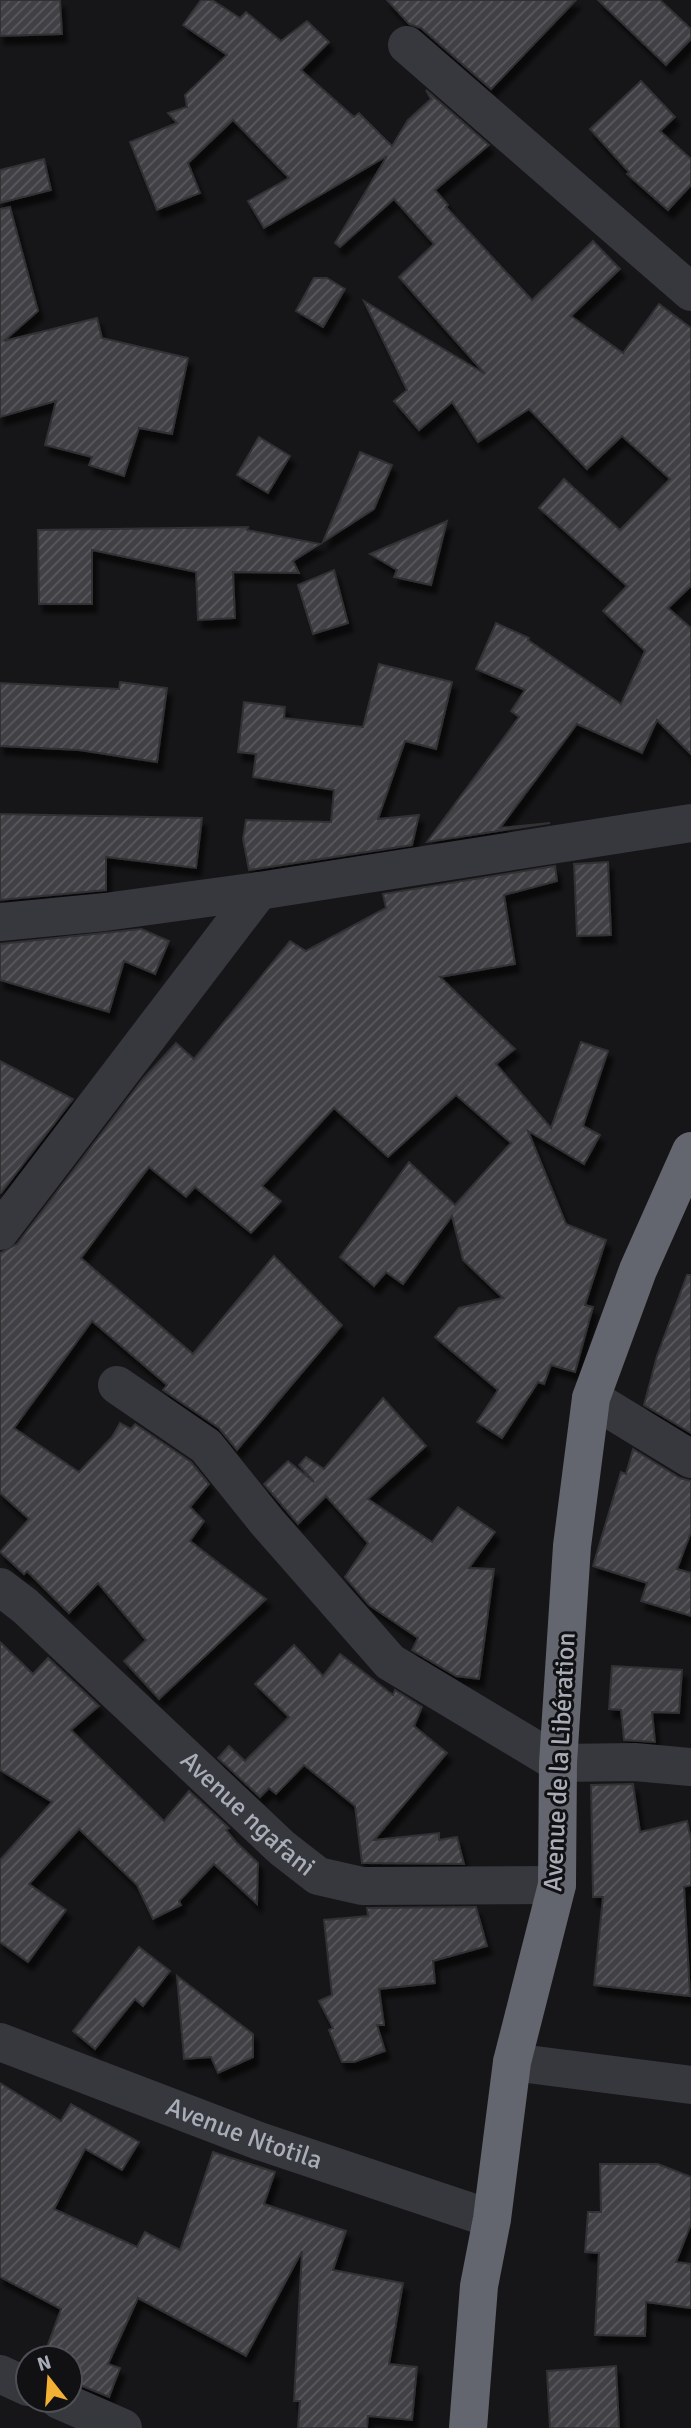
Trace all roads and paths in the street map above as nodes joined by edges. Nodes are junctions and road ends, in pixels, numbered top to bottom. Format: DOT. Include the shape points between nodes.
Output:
graph roads {
  1 [pos="407,45"];
  2 [pos="691,292"];
  3 [pos="691,823"];
  4 [pos="259,891"];
  5 [pos="0,922"];
  6 [pos="691,1151"];
  7 [pos="0,1231"];
  8 [pos="117,1385"];
  9 [pos="592,1398"];
  10 [pos="691,1459"];
  11 [pos="0,1587"];
  12 [pos="558,1763"];
  13 [pos="691,1767"];
  14 [pos="557,1885"];
  15 [pos="0,2042"];
  16 [pos="512,2062"];
  17 [pos="691,2085"];
  18 [pos="492,2219"];
  19 [pos="84,2411"];
  20 [pos="123,2428"];
  21 [pos="468,2428"];
  1 -- 2 [label="street"];
  3 -- 4 [label="street"];
  4 -- 5 [label="street"];
  4 -- 7 [label="street"];
  6 -- 9 [label="highway, Avenue de la Libération" via="638,1270"];
  8 -- 12 [label="street" via="206,1446 390,1662"];
  9 -- 10 [label="street"];
  9 -- 12 [label="highway, Avenue de la Libération" via="572,1546"];
  11 -- 14 [label="street, Avenue ngafani" via="318,1877 362,1886"];
  12 -- 13 [label="street"];
  12 -- 14 [label="highway, Avenue de la Libération"];
  14 -- 16 [label="highway, Avenue de la Libération"];
  15 -- 18 [label="street, Avenue Ntotila" via="259,2141"];
  16 -- 17 [label="street"];
  16 -- 18 [label="highway, Avenue de la Libération"];
  18 -- 21 [label="highway, Avenue de la Libération" via="479,2286"];
  19 -- 20 [label="street"];
}
